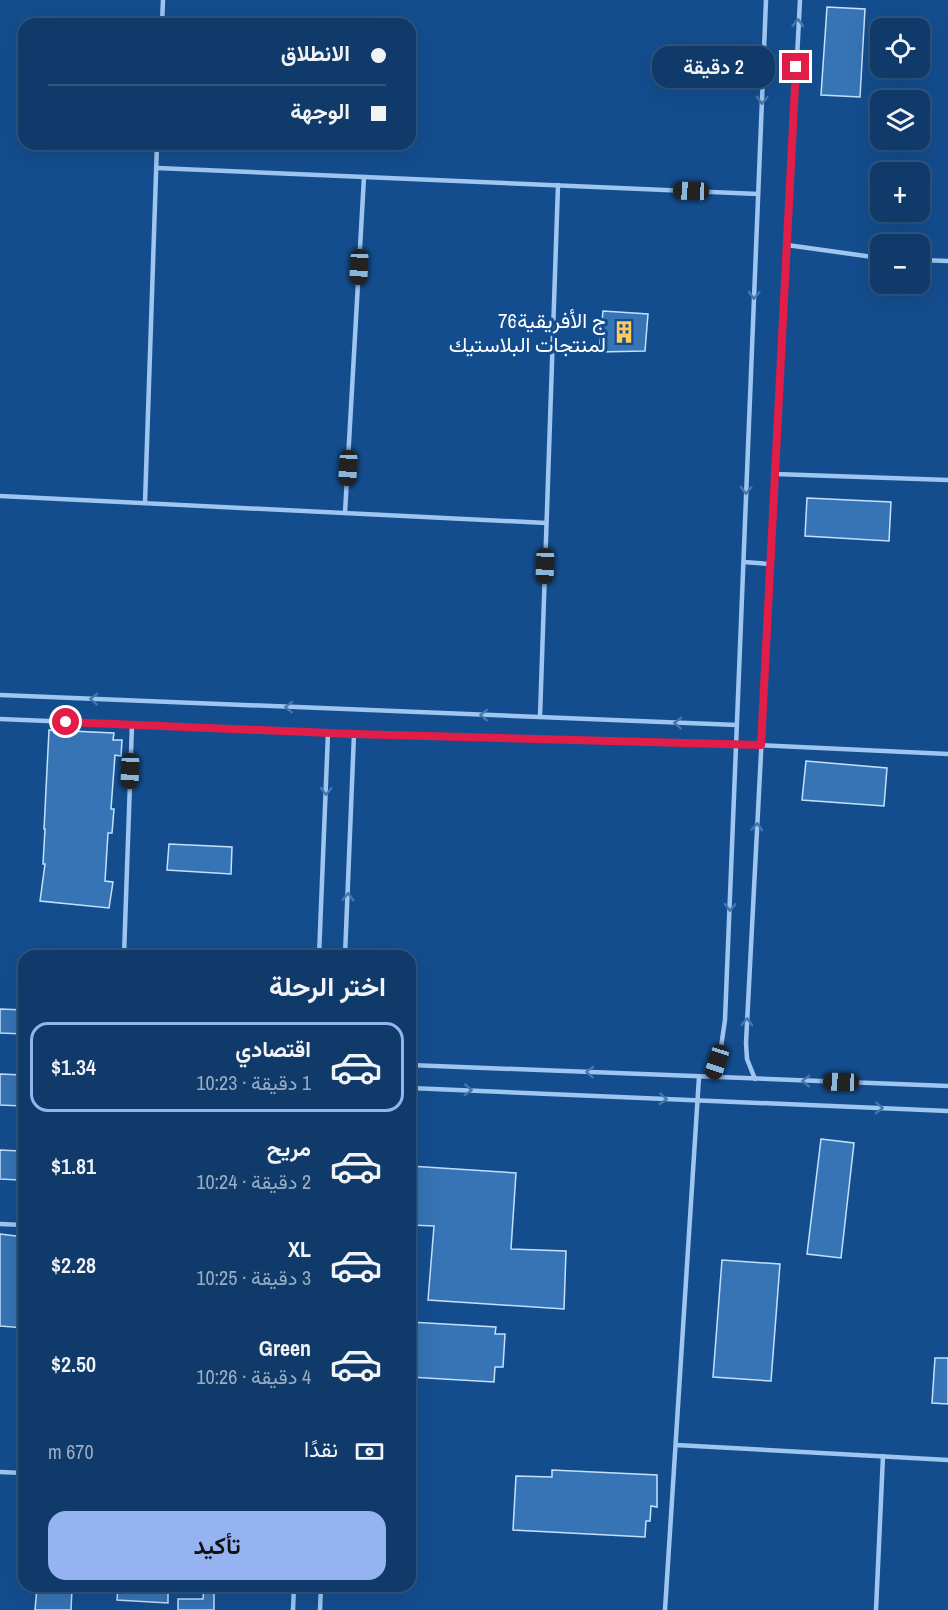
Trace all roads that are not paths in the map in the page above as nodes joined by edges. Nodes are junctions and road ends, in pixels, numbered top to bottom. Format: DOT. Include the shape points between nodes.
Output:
graph roads {
  1 [pos="162,0"];
  2 [pos="766,0"];
  3 [pos="800,0"];
  4 [pos="162,18"];
  5 [pos="157,150"];
  6 [pos="157,168"];
  7 [pos="364,177"];
  8 [pos="558,185"];
  9 [pos="758,194"];
  10 [pos="787,245"];
  11 [pos="870,257"];
  12 [pos="930,260"];
  13 [pos="948,261"];
  14 [pos="775,474"];
  15 [pos="948,480"];
  16 [pos="0,496"];
  17 [pos="145,503"];
  18 [pos="345,513"];
  19 [pos="546,523"];
  20 [pos="744,562"];
  21 [pos="770,564"];
  22 [pos="0,695"];
  23 [pos="540,717"];
  24 [pos="0,719"];
  25 [pos="132,724"];
  26 [pos="737,725"];
  27 [pos="328,733"];
  28 [pos="354,734"];
  29 [pos="736,744"];
  30 [pos="761,745"];
  31 [pos="948,754"];
  32 [pos="124,950"];
  33 [pos="319,950"];
  34 [pos="345,950"];
  35 [pos="416,1065"];
  36 [pos="699,1077"];
  37 [pos="712,1077"];
  38 [pos="755,1079"];
  39 [pos="948,1086"];
  40 [pos="416,1088"];
  41 [pos="697,1100"];
  42 [pos="948,1111"];
  43 [pos="0,1224"];
  44 [pos="18,1225"];
  45 [pos="676,1445"];
  46 [pos="883,1456"];
  47 [pos="948,1460"];
  48 [pos="0,1472"];
  49 [pos="18,1473"];
  50 [pos="294,1592"];
  51 [pos="321,1592"];
  52 [pos="293,1610"];
  53 [pos="320,1610"];
  54 [pos="665,1610"];
  55 [pos="876,1610"];
  1 -- 4 [label="lane"];
  2 -- 9 [label="lane, one-way"];
  10 -- 3 [label="lane, one-way"];
  5 -- 6 [label="lane"];
  6 -- 7 [label="lane"];
  6 -- 17 [label="lane"];
  7 -- 8 [label="lane"];
  7 -- 18 [label="lane"];
  8 -- 9 [label="lane"];
  8 -- 19 [label="lane"];
  9 -- 20 [label="lane, one-way"];
  10 -- 11 [label="lane"];
  10 -- 14 [label="lane"];
  12 -- 13 [label="lane"];
  14 -- 15 [label="lane"];
  14 -- 21 [label="lane"];
  16 -- 17 [label="lane"];
  17 -- 18 [label="lane"];
  18 -- 19 [label="lane"];
  19 -- 23 [label="lane"];
  20 -- 21 [label="lane"];
  20 -- 26 [label="lane"];
  21 -- 30 [label="lane"];
  23 -- 22 [label="lane, one-way"];
  26 -- 23 [label="lane, one-way"];
  24 -- 25 [label="lane"];
  25 -- 27 [label="lane"];
  25 -- 32 [label="lane"];
  26 -- 29 [label="lane"];
  27 -- 28 [label="lane"];
  27 -- 33 [label="lane, one-way"];
  28 -- 29 [label="lane"];
  34 -- 28 [label="lane, one-way"];
  29 -- 30 [label="lane"];
  29 -- 37 [label="lane, one-way" via="725,1020"];
  30 -- 31 [label="lane"];
  38 -- 30 [label="lane, one-way" via="746,1043"];
  36 -- 35 [label="lane, one-way"];
  36 -- 37 [label="lane"];
  36 -- 41 [label="lane"];
  37 -- 38 [label="lane"];
  39 -- 38 [label="lane, one-way"];
  40 -- 41 [label="lane, one-way"];
  41 -- 42 [label="lane, one-way"];
  41 -- 45 [label="lane"];
  43 -- 44 [label="lane"];
  45 -- 46 [label="lane"];
  45 -- 54 [label="lane"];
  46 -- 47 [label="lane"];
  46 -- 55 [label="lane"];
  48 -- 49 [label="lane"];
  50 -- 52 [label="lane"];
  51 -- 53 [label="lane"];
}
